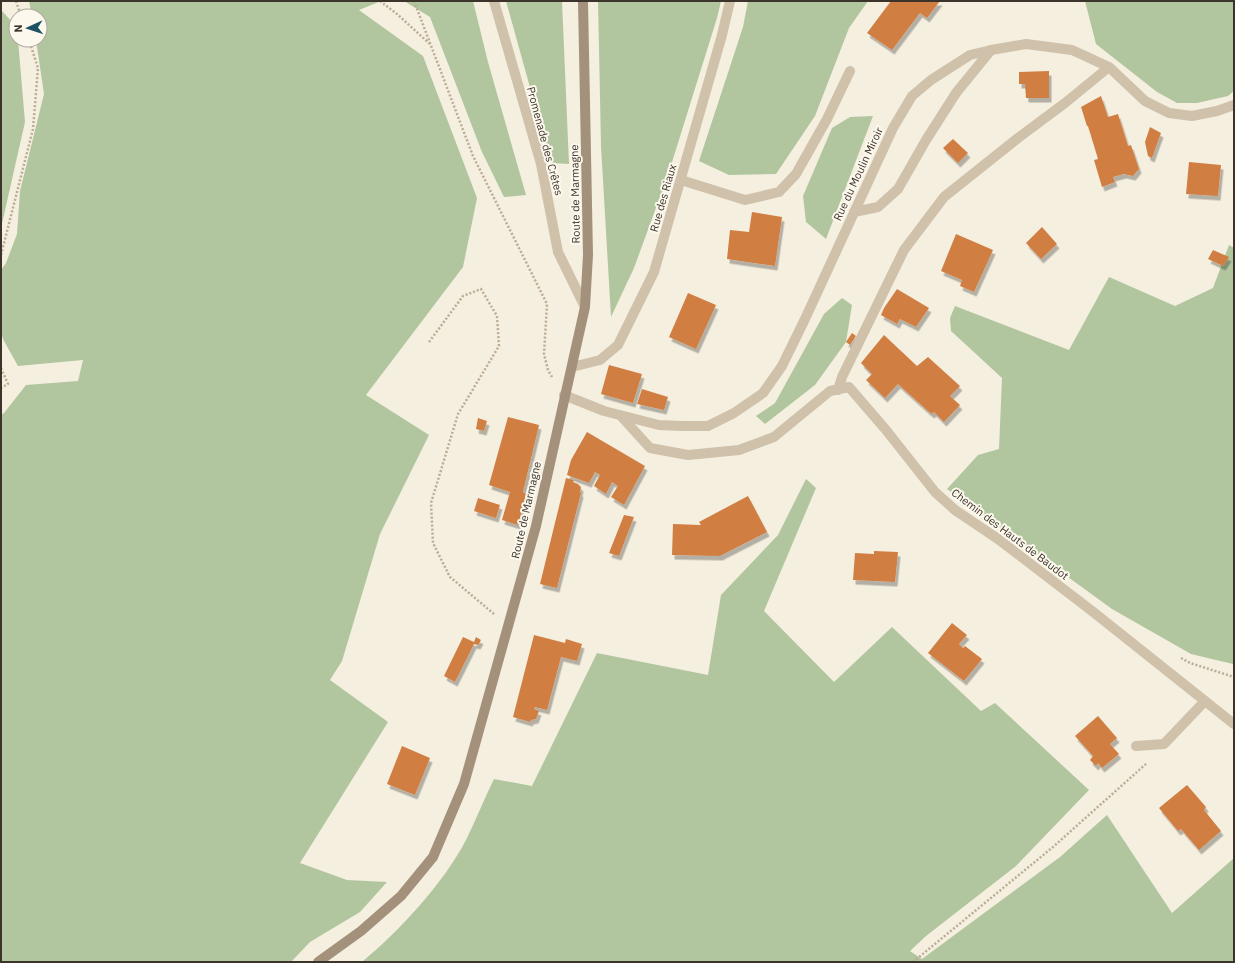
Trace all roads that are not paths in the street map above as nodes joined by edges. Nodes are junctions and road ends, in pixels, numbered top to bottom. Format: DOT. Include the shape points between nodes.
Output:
graph roads {
  1 [pos="494,1"];
  2 [pos="583,1"];
  3 [pos="730,1"];
  4 [pos="991,50"];
  5 [pos="1109,66"];
  6 [pos="850,71"];
  7 [pos="1234,105"];
  8 [pos="681,180"];
  9 [pos="854,212"];
  10 [pos="585,307"];
  11 [pos="572,367"];
  12 [pos="838,390"];
  13 [pos="564,395"];
  14 [pos="620,415"];
  15 [pos="1205,701"];
  16 [pos="1234,724"];
  17 [pos="1136,746"];
  18 [pos="318,962"];
  1 -- 10 [label="street, Promenade des Crêtes" via="541,164 558,252"];
  2 -- 10 [label="street, Route de Marmagne" via="588,255"];
  3 -- 8 [label="street, Rue des Riaux"];
  4 -- 5 [label="street, Rue du Moulin Miroir" via="1026,44 1072,50"];
  4 -- 9 [label="street" via="956,93 898,189 878,207"];
  4 -- 9 [label="street, Rue du Moulin Miroir" via="970,56 931,80 912,96 893,128"];
  5 -- 7 [label="street, Rue du Moulin Miroir" via="1145,101 1169,113 1192,116"];
  5 -- 12 [label="street" via="1066,103 944,197 904,250 842,376"];
  6 -- 8 [label="street" via="796,174 779,192 745,200"];
  8 -- 11 [label="street, Rue des Riaux" via="654,272 618,345 600,360"];
  9 -- 14 [label="street, Rue du Moulin Miroir" via="782,366 763,393 734,413 708,426 659,426"];
  10 -- 11 [label="street, Route de Marmagne"];
  11 -- 13 [label="street, Route de Marmagne"];
  12 -- 14 [label="street" via="830,391 774,437 739,450 688,455 650,448"];
  12 -- 15 [label="street, Chemin des Hauts de Baudot" via="849,387 935,492 955,510 998,538"];
  13 -- 14 [label="street, Rue du Moulin Miroir"];
  13 -- 18 [label="street, Route de Marmagne" via="536,526 464,784 432,857 401,896 361,932"];
  15 -- 16 [label="street, Chemin des Hauts de Baudot"];
  15 -- 17 [label="street" via="1164,744"];
}
